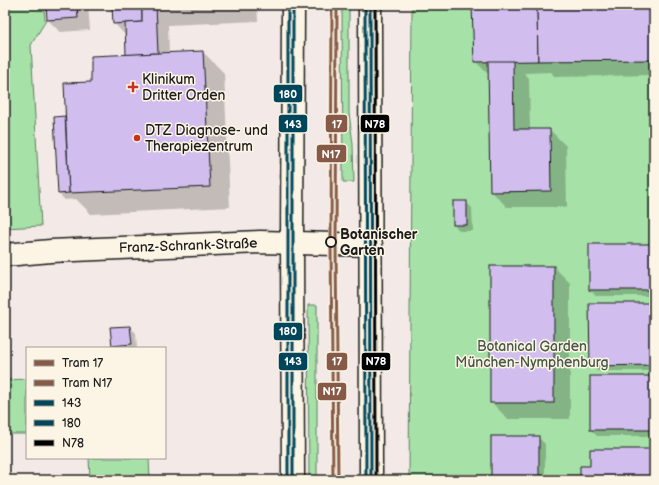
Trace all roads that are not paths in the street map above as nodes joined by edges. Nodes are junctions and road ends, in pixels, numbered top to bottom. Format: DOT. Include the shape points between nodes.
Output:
graph roads {
  1 [pos="293,5"];
  2 [pos="370,5"];
  3 [pos="292,243"];
  4 [pos="371,245"];
  5 [pos="5,255"];
  6 [pos="293,480"];
  7 [pos="371,480"];
  1 -- 3 [label="main road"];
  2 -- 4 [label="main road"];
  3 -- 4 [label="main road, Franz-Schrank-Straße"];
  3 -- 5 [label="main road, Franz-Schrank-Straße" via="194,244"];
  3 -- 6 [label="main road"];
  4 -- 7 [label="main road"];
}
